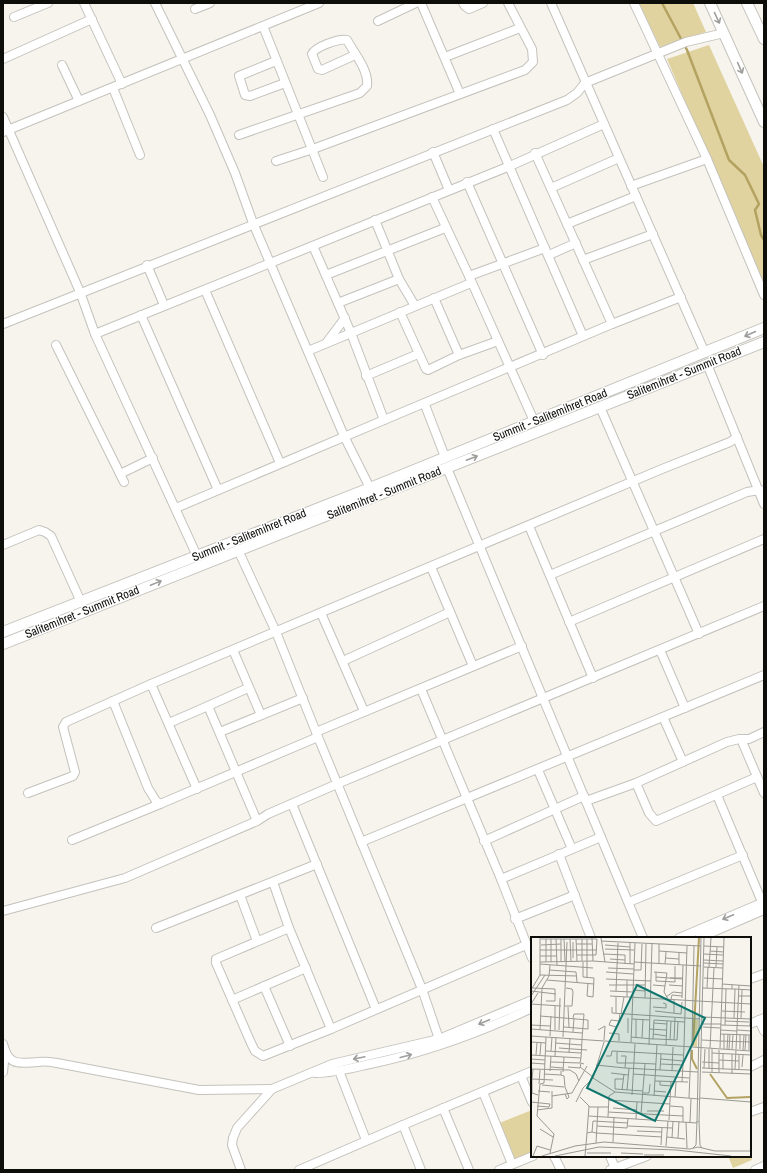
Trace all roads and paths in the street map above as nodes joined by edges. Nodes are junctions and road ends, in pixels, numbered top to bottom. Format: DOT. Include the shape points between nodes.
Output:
graph roads {
  1 [pos="48,3"];
  2 [pos="84,3"];
  3 [pos="155,3"];
  4 [pos="210,3"];
  5 [pos="319,3"];
  6 [pos="416,3"];
  7 [pos="421,3"];
  8 [pos="463,3"];
  9 [pos="483,3"];
  10 [pos="508,3"];
  11 [pos="551,3"];
  12 [pos="634,3"];
  13 [pos="710,3"];
  14 [pos="747,3"];
  15 [pos="195,9"];
  16 [pos="14,18"];
  17 [pos="92,19"];
  18 [pos="378,21"];
  19 [pos="263,26"];
  20 [pos="520,28"];
  21 [pos="724,33"];
  22 [pos="764,39"];
  23 [pos="658,54"];
  24 [pos="355,55"];
  25 [pos="445,57"];
  26 [pos="3,59"];
  27 [pos="182,60"];
  28 [pos="276,61"];
  29 [pos="62,65"];
  30 [pos="285,83"];
  31 [pos="122,84"];
  32 [pos="585,84"];
  33 [pos="113,88"];
  34 [pos="460,94"];
  35 [pos="79,101"];
  36 [pos="299,115"];
  37 [pos="3,117"];
  38 [pos="764,122"];
  39 [pos="604,124"];
  40 [pos="493,129"];
  41 [pos="6,131"];
  42 [pos="239,136"];
  43 [pos="313,149"];
  44 [pos="433,152"];
  45 [pos="535,153"];
  46 [pos="140,155"];
  47 [pos="619,158"];
  48 [pos="707,159"];
  49 [pos="276,161"];
  50 [pos="510,166"];
  51 [pos="323,177"];
  52 [pos="467,182"];
  53 [pos="631,186"];
  54 [pos="551,188"];
  55 [pos="449,190"];
  56 [pos="636,196"];
  57 [pos="432,197"];
  58 [pos="375,220"];
  59 [pos="253,223"];
  60 [pos="567,224"];
  61 [pos="445,228"];
  62 [pos="653,234"];
  63 [pos="576,243"];
  64 [pos="313,246"];
  65 [pos="387,250"];
  66 [pos="547,251"];
  67 [pos="583,260"];
  68 [pos="270,262"];
  69 [pos="503,263"];
  70 [pos="148,265"];
  71 [pos="326,275"];
  72 [pos="399,279"];
  73 [pos="470,280"];
  74 [pos="204,290"];
  75 [pos="80,292"];
  76 [pos="764,295"];
  77 [pos="680,297"];
  78 [pos="434,298"];
  79 [pos="338,303"];
  80 [pos="164,305"];
  81 [pos="415,306"];
  82 [pos="400,312"];
  83 [pos="141,315"];
  84 [pos="345,318"];
  85 [pos="3,324"];
  86 [pos="612,324"];
  87 [pos="764,328"];
  88 [pos="351,333"];
  89 [pos="96,334"];
  90 [pos="583,336"];
  91 [pos="498,341"];
  92 [pos="764,342"];
  93 [pos="327,343"];
  94 [pos="56,345"];
  95 [pos="717,348"];
  96 [pos="308,351"];
  97 [pos="705,353"];
  98 [pos="418,354"];
  99 [pos="459,355"];
  100 [pos="543,355"];
  101 [pos="707,364"];
  102 [pos="510,367"];
  103 [pos="366,376"];
  104 [pos="425,405"];
  105 [pos="600,407"];
  106 [pos="384,420"];
  107 [pos="534,421"];
  108 [pos="344,436"];
  109 [pos="737,437"];
  110 [pos="444,457"];
  111 [pos="153,458"];
  112 [pos="280,464"];
  113 [pos="447,468"];
  114 [pos="120,474"];
  115 [pos="124,482"];
  116 [pos="632,482"];
  117 [pos="370,488"];
  118 [pos="218,490"];
  119 [pos="760,490"];
  120 [pos="374,498"];
  121 [pos="764,504"];
  122 [pos="176,508"];
  123 [pos="529,526"];
  124 [pos="655,532"];
  125 [pos="764,539"];
  126 [pos="3,545"];
  127 [pos="479,547"];
  128 [pos="238,550"];
  129 [pos="197,556"];
  130 [pos="431,567"];
  131 [pos="550,575"];
  132 [pos="675,577"];
  133 [pos="81,602"];
  134 [pos="764,606"];
  135 [pos="450,612"];
  136 [pos="321,613"];
  137 [pos="568,622"];
  138 [pos="3,632"];
  139 [pos="276,632"];
  140 [pos="699,634"];
  141 [pos="3,644"];
  142 [pos="522,646"];
  143 [pos="233,650"];
  144 [pos="660,650"];
  145 [pos="343,660"];
  146 [pos="473,666"];
  147 [pos="764,676"];
  148 [pos="593,678"];
  149 [pos="151,684"];
  150 [pos="248,688"];
  151 [pos="421,689"];
  152 [pos="303,698"];
  153 [pos="543,699"];
  154 [pos="112,701"];
  155 [pos="208,706"];
  156 [pos="685,708"];
  157 [pos="364,711"];
  158 [pos="261,715"];
  159 [pos="663,717"];
  160 [pos="169,723"];
  161 [pos="220,732"];
  162 [pos="764,732"];
  163 [pos="317,735"];
  164 [pos="741,739"];
  165 [pos="443,741"];
  166 [pos="567,758"];
  167 [pos="683,762"];
  168 [pos="538,770"];
  169 [pos="236,772"];
  170 [pos="757,777"];
  171 [pos="636,783"];
  172 [pos="337,784"];
  173 [pos="196,788"];
  174 [pos="28,793"];
  175 [pos="764,793"];
  176 [pos="717,795"];
  177 [pos="585,798"];
  178 [pos="467,799"];
  179 [pos="160,804"];
  180 [pos="292,804"];
  181 [pos="555,810"];
  182 [pos="257,822"];
  183 [pos="601,837"];
  184 [pos="72,840"];
  185 [pos="484,841"];
  186 [pos="361,842"];
  187 [pos="572,849"];
  188 [pos="559,854"];
  189 [pos="743,855"];
  190 [pos="317,864"];
  191 [pos="501,879"];
  192 [pos="273,882"];
  193 [pos="575,894"];
  194 [pos="240,895"];
  195 [pos="628,902"];
  196 [pos="763,905"];
  197 [pos="3,911"];
  198 [pos="515,919"];
  199 [pos="156,928"];
  200 [pos="290,928"];
  201 [pos="591,937"];
  202 [pos="643,937"];
  203 [pos="682,937"];
  204 [pos="701,937"];
  205 [pos="256,941"];
  206 [pos="526,945"];
  207 [pos="531,956"];
  208 [pos="306,968"];
  209 [pos="764,974"];
  210 [pos="751,979"];
  211 [pos="264,986"];
  212 [pos="422,989"];
  213 [pos="232,1000"];
  214 [pos="531,1000"];
  215 [pos="531,1008"];
  216 [pos="376,1009"];
  217 [pos="762,1019"];
  218 [pos="751,1024"];
  219 [pos="331,1029"];
  220 [pos="764,1031"];
  221 [pos="439,1039"];
  222 [pos="290,1046"];
  223 [pos="4,1048"];
  224 [pos="764,1060"];
  225 [pos="751,1066"];
  226 [pos="339,1071"];
  227 [pos="531,1071"];
  228 [pos="3,1072"];
  229 [pos="312,1073"];
  230 [pos="521,1076"];
  231 [pos="272,1089"];
  232 [pos="483,1092"];
  233 [pos="531,1100"];
  234 [pos="764,1107"];
  235 [pos="443,1108"];
  236 [pos="751,1112"];
  237 [pos="403,1124"];
  238 [pos="366,1140"];
  239 [pos="531,1156"];
  240 [pos="554,1157"];
  241 [pos="610,1157"];
  242 [pos="643,1157"];
  243 [pos="512,1164"];
  244 [pos="764,1166"];
  245 [pos="612,1169"];
  246 [pos="241,1170"];
  247 [pos="301,1170"];
  248 [pos="421,1170"];
  249 [pos="469,1170"];
  250 [pos="499,1170"];
  251 [pos="561,1170"];
  252 [pos="755,1170"];
  1 -- 16 [label="street"];
  2 -- 17 [label="street"];
  3 -- 27 [label="street"];
  4 -- 15 [label="street"];
  5 -- 19 [label="street"];
  6 -- 18 [label="street"];
  7 -- 25 [label="street"];
  8 -- 9 [label="street" via="469,9"];
  10 -- 20 [label="street"];
  11 -- 32 [label="street"];
  12 -- 23 [label="street"];
  13 -- 21 [label="main road, one-way"];
  14 -- 22 [label="main road"];
  17 -- 26 [label="street"];
  17 -- 31 [label="street"];
  19 -- 27 [label="street"];
  19 -- 28 [label="street"];
  20 -- 25 [label="street"];
  20 -- 34 [label="street" via="532,49 533,62 525,70"];
  21 -- 23 [label="street" via="686,42"];
  21 -- 38 [label="main road, one-way"];
  23 -- 32 [label="street"];
  23 -- 48 [label="street"];
  24 -- 24 [label="street" via="322,70 318,69 312,54 315,50 342,39 347,40"];
  24 -- 36 [label="street" via="368,78 367,86 360,93"];
  25 -- 34 [label="street"];
  27 -- 31 [label="street"];
  27 -- 59 [label="street" via="220,137"];
  28 -- 30 [label="street"];
  28 -- 30 [label="street" via="242,73 239,79 247,96"];
  29 -- 35 [label="street"];
  30 -- 36 [label="street"];
  31 -- 33 [label="street"];
  32 -- 39 [label="street"];
  32 -- 40 [label="street" via="566,100"];
  33 -- 35 [label="street"];
  33 -- 46 [label="street"];
  34 -- 43 [label="street"];
  35 -- 41 [label="street"];
  36 -- 42 [label="street"];
  36 -- 43 [label="street"];
  37 -- 41 [label="street"];
  39 -- 45 [label="street"];
  39 -- 47 [label="street"];
  40 -- 44 [label="street"];
  40 -- 50 [label="street"];
  41 -- 75 [label="street"];
  43 -- 49 [label="street"];
  43 -- 51 [label="street"];
  44 -- 55 [label="street"];
  44 -- 59 [label="street"];
  45 -- 50 [label="street"];
  45 -- 54 [label="street"];
  47 -- 53 [label="street"];
  47 -- 54 [label="street"];
  48 -- 53 [label="street"];
  48 -- 76 [label="street"];
  50 -- 52 [label="street"];
  50 -- 66 [label="street"];
  52 -- 55 [label="street"];
  52 -- 69 [label="street"];
  53 -- 56 [label="street"];
  54 -- 60 [label="street"];
  55 -- 57 [label="street"];
  56 -- 60 [label="street"];
  56 -- 62 [label="street"];
  57 -- 58 [label="street"];
  57 -- 61 [label="street"];
  58 -- 64 [label="street"];
  58 -- 65 [label="street"];
  59 -- 68 [label="street"];
  59 -- 70 [label="street"];
  60 -- 63 [label="street"];
  61 -- 65 [label="street"];
  61 -- 73 [label="street"];
  62 -- 67 [label="street"];
  62 -- 77 [label="street"];
  63 -- 66 [label="street"];
  63 -- 67 [label="street"];
  64 -- 68 [label="street"];
  64 -- 71 [label="street"];
  65 -- 71 [label="street"];
  65 -- 72 [label="street"];
  66 -- 69 [label="street"];
  66 -- 90 [label="street"];
  67 -- 86 [label="street"];
  68 -- 74 [label="street"];
  68 -- 96 [label="street"];
  69 -- 73 [label="street"];
  69 -- 100 [label="street"];
  70 -- 75 [label="street"];
  70 -- 80 [label="street"];
  71 -- 79 [label="street"];
  72 -- 79 [label="street"];
  72 -- 81 [label="street"];
  73 -- 78 [label="street"];
  73 -- 91 [label="street"];
  74 -- 80 [label="street"];
  74 -- 112 [label="street"];
  75 -- 85 [label="street"];
  75 -- 89 [label="street"];
  77 -- 86 [label="street"];
  77 -- 97 [label="street"];
  78 -- 81 [label="street"];
  78 -- 99 [label="street"];
  79 -- 84 [label="street"];
  80 -- 83 [label="street"];
  81 -- 82 [label="street"];
  82 -- 88 [label="street"];
  82 -- 98 [label="street"];
  83 -- 89 [label="street"];
  83 -- 118 [label="street"];
  84 -- 88 [label="street"];
  84 -- 93 [label="street"];
  86 -- 90 [label="street"];
  87 -- 95 [label="main road, Salitemihret - Summit Road, one-way"];
  88 -- 93 [label="street"];
  88 -- 103 [label="street"];
  89 -- 111 [label="street"];
  90 -- 100 [label="street"];
  91 -- 99 [label="street"];
  91 -- 102 [label="street"];
  92 -- 101 [label="main road, Salitemihret - Summit Road"];
  93 -- 96 [label="street"];
  94 -- 114 [label="street"];
  95 -- 97 [label="main road, Summit - Salitemihret Road"];
  96 -- 108 [label="street"];
  97 -- 107 [label="main road, Summit - Salitemihret Road"];
  98 -- 99 [label="street" via="426,370"];
  98 -- 103 [label="street"];
  100 -- 102 [label="street"];
  101 -- 105 [label="main road, Salitemihret - Summit Road"];
  101 -- 109 [label="street"];
  102 -- 104 [label="street"];
  102 -- 107 [label="street"];
  103 -- 106 [label="street"];
  104 -- 106 [label="street"];
  104 -- 110 [label="street"];
  113 -- 105 [label="main road, Salitemihret - Summit Road, one-way"];
  105 -- 116 [label="street"];
  106 -- 108 [label="street"];
  107 -- 110 [label="main road, Summit - Salitemihret Road"];
  108 -- 112 [label="street"];
  108 -- 117 [label="street"];
  109 -- 116 [label="street"];
  109 -- 119 [label="street"];
  110 -- 117 [label="main road, Summit - Salitemihret Road"];
  111 -- 114 [label="street"];
  111 -- 122 [label="street"];
  112 -- 118 [label="street"];
  113 -- 120 [label="main road, Salitemihret - Summit Road"];
  113 -- 127 [label="street"];
  114 -- 115 [label="street"];
  116 -- 123 [label="street"];
  116 -- 124 [label="street"];
  117 -- 120 [label="street"];
  117 -- 129 [label="main road, Summit - Salitemihret Road"];
  118 -- 122 [label="street"];
  119 -- 121 [label="street"];
  119 -- 124 [label="street" via="748,492"];
  120 -- 128 [label="main road, Salitemihret - Summit Road"];
  122 -- 129 [label="street"];
  123 -- 127 [label="street"];
  123 -- 131 [label="street"];
  124 -- 131 [label="street"];
  124 -- 132 [label="street"];
  125 -- 132 [label="street"];
  126 -- 133 [label="street" via="39,530 51,536"];
  127 -- 130 [label="street"];
  127 -- 142 [label="street"];
  128 -- 139 [label="street"];
  141 -- 128 [label="main road, Salitemihret - Summit Road, one-way"];
  129 -- 133 [label="main road, Summit - Salitemihret Road"];
  130 -- 135 [label="street"];
  130 -- 136 [label="street"];
  131 -- 137 [label="street"];
  132 -- 137 [label="street"];
  132 -- 140 [label="street"];
  133 -- 138 [label="main road, Summit - Salitemihret Road"];
  134 -- 140 [label="street"];
  135 -- 145 [label="street"];
  135 -- 146 [label="street"];
  136 -- 139 [label="street"];
  136 -- 145 [label="street"];
  137 -- 148 [label="street"];
  139 -- 143 [label="street"];
  139 -- 152 [label="street"];
  140 -- 144 [label="street"];
  142 -- 146 [label="street"];
  142 -- 153 [label="street"];
  143 -- 149 [label="street"];
  143 -- 150 [label="street"];
  144 -- 148 [label="street"];
  144 -- 156 [label="street"];
  145 -- 157 [label="street"];
  146 -- 151 [label="street"];
  147 -- 156 [label="street"];
  148 -- 153 [label="street"];
  149 -- 154 [label="street"];
  149 -- 160 [label="street"];
  150 -- 155 [label="street"];
  150 -- 158 [label="street"];
  151 -- 157 [label="street"];
  151 -- 165 [label="street"];
  152 -- 158 [label="street"];
  152 -- 163 [label="street"];
  153 -- 165 [label="street"];
  153 -- 166 [label="street"];
  154 -- 174 [label="street" via="66,722 64,727 75,772 73,776"];
  154 -- 179 [label="street" via="148,788"];
  155 -- 160 [label="street"];
  155 -- 161 [label="street"];
  156 -- 159 [label="street"];
  157 -- 163 [label="street"];
  158 -- 161 [label="street"];
  159 -- 166 [label="street"];
  159 -- 167 [label="street"];
  160 -- 173 [label="street"];
  161 -- 169 [label="street"];
  162 -- 164 [label="street" via="749,739"];
  163 -- 169 [label="street"];
  163 -- 172 [label="street"];
  164 -- 167 [label="street" via="727,742"];
  164 -- 170 [label="street"];
  165 -- 172 [label="street"];
  165 -- 178 [label="street"];
  166 -- 168 [label="street"];
  166 -- 177 [label="street"];
  167 -- 171 [label="street"];
  168 -- 178 [label="street"];
  168 -- 181 [label="street"];
  169 -- 173 [label="street"];
  169 -- 182 [label="street"];
  170 -- 175 [label="street"];
  170 -- 176 [label="street"];
  171 -- 176 [label="street" via="649,813 656,821"];
  171 -- 177 [label="street"];
  172 -- 180 [label="street"];
  172 -- 186 [label="street"];
  173 -- 179 [label="street"];
  176 -- 189 [label="street"];
  177 -- 181 [label="street"];
  177 -- 183 [label="street"];
  178 -- 185 [label="street"];
  178 -- 186 [label="street"];
  179 -- 184 [label="street"];
  180 -- 182 [label="street" via="268,814"];
  180 -- 190 [label="street"];
  181 -- 185 [label="street"];
  181 -- 187 [label="street"];
  182 -- 197 [label="street" via="125,878"];
  183 -- 187 [label="street"];
  183 -- 195 [label="street"];
  185 -- 191 [label="street"];
  186 -- 212 [label="street"];
  187 -- 188 [label="street"];
  188 -- 191 [label="street"];
  188 -- 193 [label="street"];
  189 -- 195 [label="street"];
  189 -- 196 [label="street"];
  190 -- 192 [label="street"];
  190 -- 216 [label="street"];
  191 -- 198 [label="street"];
  192 -- 194 [label="street"];
  192 -- 200 [label="street"];
  193 -- 198 [label="street"];
  193 -- 201 [label="street"];
  194 -- 199 [label="street"];
  194 -- 205 [label="street"];
  195 -- 202 [label="street"];
  196 -- 203 [label="street, one-way"];
  196 -- 204 [label="street"];
  198 -- 206 [label="street"];
  200 -- 205 [label="street"];
  200 -- 208 [label="street"];
  205 -- 213 [label="street" via="216,959"];
  206 -- 207 [label="street"];
  206 -- 212 [label="street"];
  208 -- 211 [label="street"];
  208 -- 219 [label="street"];
  209 -- 210 [label="street"];
  211 -- 213 [label="street"];
  211 -- 222 [label="street"];
  212 -- 216 [label="street"];
  212 -- 221 [label="street"];
  213 -- 222 [label="street" via="258,1054 267,1056"];
  214 -- 221 [label="street, one-way"];
  226 -- 215 [label="street, one-way" via="443,1045 475,1034"];
  216 -- 219 [label="street"];
  217 -- 218 [label="street"];
  217 -- 220 [label="street"];
  219 -- 222 [label="street"];
  221 -- 229 [label="street, one-way" via="332,1064"];
  223 -- 228 [label="street"];
  223 -- 231 [label="street" via="12,1061 20,1064 57,1063 199,1090"];
  224 -- 225 [label="street"];
  226 -- 229 [label="street"];
  226 -- 238 [label="street"];
  227 -- 230 [label="street"];
  229 -- 231 [label="street"];
  230 -- 232 [label="street"];
  230 -- 233 [label="street"];
  231 -- 246 [label="street" via="237,1128 232,1138"];
  232 -- 235 [label="street"];
  232 -- 243 [label="street"];
  234 -- 236 [label="street"];
  235 -- 237 [label="street"];
  235 -- 249 [label="street"];
  237 -- 238 [label="street"];
  237 -- 248 [label="street"];
  238 -- 247 [label="street"];
  239 -- 243 [label="street"];
  240 -- 251 [label="street"];
  241 -- 245 [label="street"];
  242 -- 245 [label="street"];
  243 -- 250 [label="street"];
  244 -- 252 [label="street"];
}
